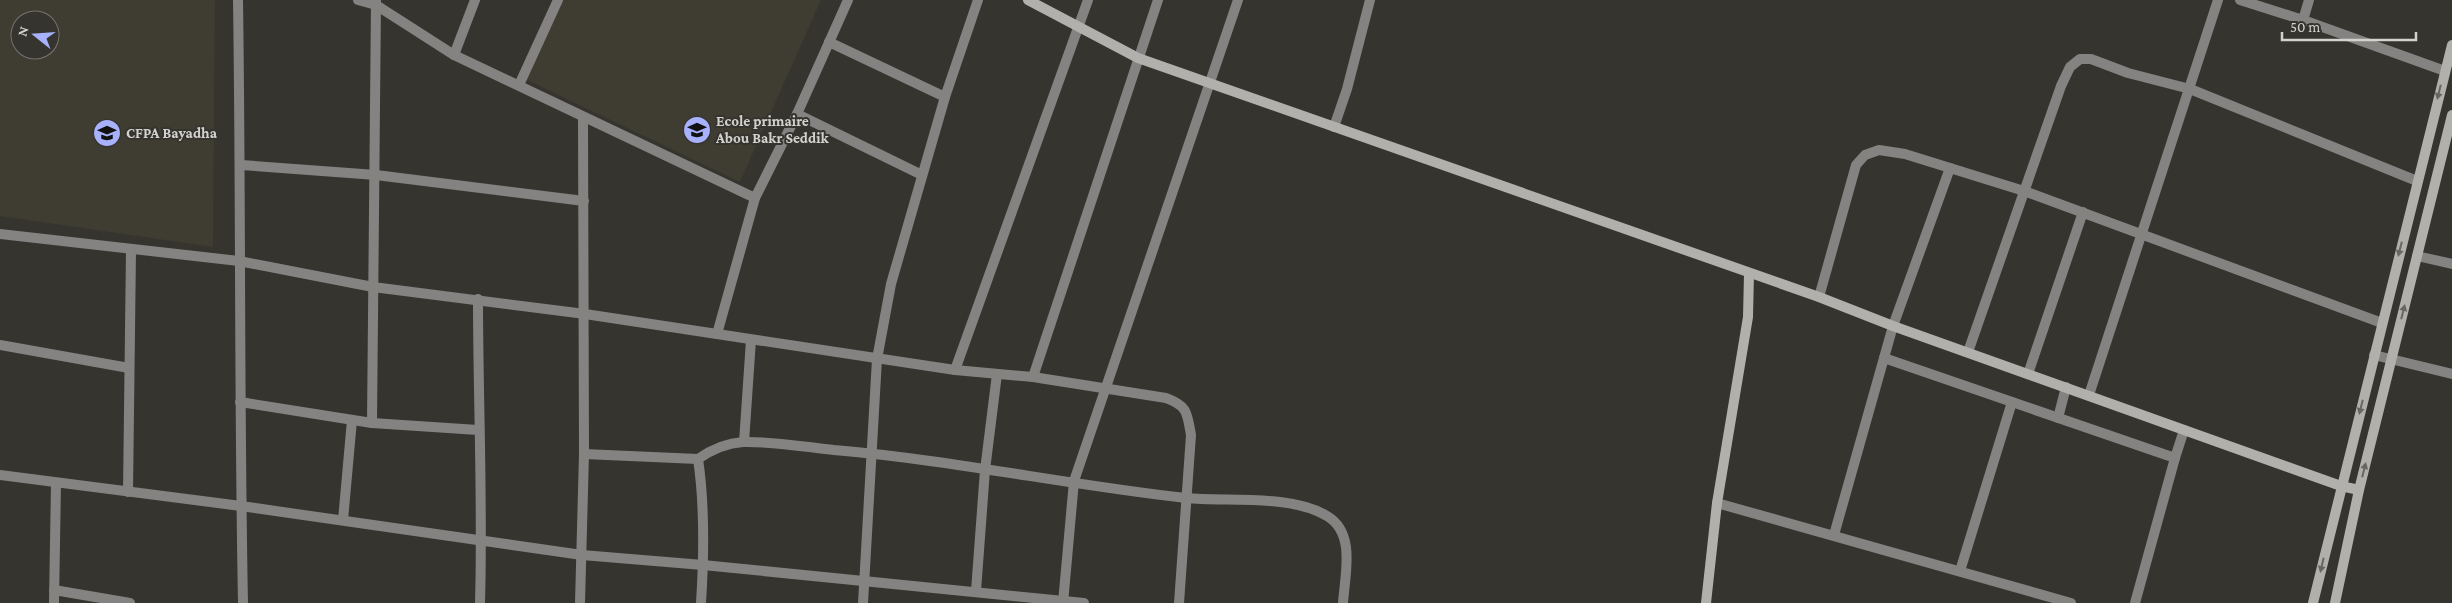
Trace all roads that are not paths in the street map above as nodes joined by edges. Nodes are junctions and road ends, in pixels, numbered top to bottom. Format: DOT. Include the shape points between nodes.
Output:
graph roads {
  1 [pos="238,0"];
  2 [pos="358,0"];
  3 [pos="474,0"];
  4 [pos="558,0"];
  5 [pos="848,0"];
  6 [pos="978,0"];
  7 [pos="1028,0"];
  8 [pos="1088,0"];
  9 [pos="1158,0"];
  10 [pos="1238,0"];
  11 [pos="1370,0"];
  12 [pos="2218,0"];
  13 [pos="2240,0"];
  14 [pos="2308,0"];
  15 [pos="376,2"];
  16 [pos="2303,20"];
  17 [pos="1079,28"];
  18 [pos="830,42"];
  19 [pos="2452,45"];
  20 [pos="454,55"];
  21 [pos="1138,58"];
  22 [pos="2445,71"];
  23 [pos="1211,82"];
  24 [pos="519,85"];
  25 [pos="2190,88"];
  26 [pos="945,96"];
  27 [pos="797,114"];
  28 [pos="2452,114"];
  29 [pos="583,118"];
  30 [pos="1334,127"];
  31 [pos="241,165"];
  32 [pos="1950,168"];
  33 [pos="376,175"];
  34 [pos="922,175"];
  35 [pos="2417,181"];
  36 [pos="2024,191"];
  37 [pos="754,198"];
  38 [pos="584,201"];
  39 [pos="2083,212"];
  40 [pos="2141,233"];
  41 [pos="0,234"];
  42 [pos="131,250"];
  43 [pos="2417,256"];
  44 [pos="239,261"];
  45 [pos="2452,264"];
  46 [pos="1749,274"];
  47 [pos="373,287"];
  48 [pos="1819,297"];
  49 [pos="478,299"];
  50 [pos="585,314"];
  51 [pos="2382,323"];
  52 [pos="1893,326"];
  53 [pos="717,334"];
  54 [pos="751,340"];
  55 [pos="0,345"];
  56 [pos="1968,352"];
  57 [pos="2374,355"];
  58 [pos="1884,358"];
  59 [pos="877,359"];
  60 [pos="2392,359"];
  61 [pos="129,368"];
  62 [pos="955,370"];
  63 [pos="997,374"];
  64 [pos="2028,374"];
  65 [pos="2452,374"];
  66 [pos="1033,377"];
  67 [pos="2066,387"];
  68 [pos="1105,388"];
  69 [pos="2089,395"];
  70 [pos="240,402"];
  71 [pos="2012,402"];
  72 [pos="2058,418"];
  73 [pos="352,420"];
  74 [pos="372,423"];
  75 [pos="478,430"];
  76 [pos="2184,430"];
  77 [pos="744,442"];
  78 [pos="871,453"];
  79 [pos="584,454"];
  80 [pos="2175,458"];
  81 [pos="698,459"];
  82 [pos="985,470"];
  83 [pos="0,476"];
  84 [pos="1074,481"];
  85 [pos="56,483"];
  86 [pos="2340,486"];
  87 [pos="2359,490"];
  88 [pos="128,492"];
  89 [pos="1187,498"];
  90 [pos="1717,503"];
  91 [pos="241,506"];
  92 [pos="343,520"];
  93 [pos="1834,535"];
  94 [pos="482,540"];
  95 [pos="582,556"];
  96 [pos="703,565"];
  97 [pos="1960,571"];
  98 [pos="863,580"];
  99 [pos="54,590"];
  100 [pos="976,592"];
  101 [pos="1063,602"];
  102 [pos="54,603"];
  103 [pos="130,603"];
  104 [pos="243,603"];
  105 [pos="480,603"];
  106 [pos="580,603"];
  107 [pos="701,603"];
  108 [pos="863,603"];
  109 [pos="1084,603"];
  110 [pos="1179,603"];
  111 [pos="1343,603"];
  112 [pos="1706,603"];
  113 [pos="2071,603"];
  114 [pos="2135,603"];
  115 [pos="2313,603"];
  116 [pos="2335,603"];
  1 -- 31 [label="street"];
  2 -- 15 [label="street"];
  3 -- 20 [label="street"];
  4 -- 24 [label="street"];
  5 -- 18 [label="street"];
  6 -- 26 [label="street"];
  7 -- 17 [label="street"];
  8 -- 17 [label="street"];
  9 -- 21 [label="street"];
  10 -- 23 [label="street"];
  11 -- 30 [label="street"];
  12 -- 25 [label="street"];
  13 -- 16 [label="street"];
  14 -- 16 [label="street"];
  15 -- 20 [label="street"];
  15 -- 33 [label="street"];
  16 -- 22 [label="street"];
  17 -- 21 [label="street"];
  17 -- 62 [label="street"];
  18 -- 26 [label="street"];
  18 -- 27 [label="street"];
  19 -- 22 [label="street"];
  20 -- 24 [label="street"];
  21 -- 23 [label="street"];
  21 -- 66 [label="street"];
  22 -- 35 [label="street, one-way"];
  23 -- 30 [label="street"];
  23 -- 68 [label="street"];
  24 -- 29 [label="street"];
  25 -- 35 [label="street"];
  25 -- 36 [label="street" via="2080,59 2070,67"];
  25 -- 40 [label="street"];
  26 -- 34 [label="street"];
  27 -- 34 [label="street"];
  27 -- 37 [label="street"];
  28 -- 43 [label="street"];
  29 -- 37 [label="street"];
  29 -- 38 [label="street"];
  30 -- 46 [label="street"];
  31 -- 33 [label="street"];
  31 -- 44 [label="street"];
  32 -- 36 [label="street"];
  32 -- 48 [label="street" via="1905,154 1879,150 1865,155 1856,165"];
  32 -- 52 [label="street"];
  33 -- 38 [label="street"];
  33 -- 47 [label="street"];
  34 -- 59 [label="street" via="891,284"];
  35 -- 51 [label="street, one-way"];
  36 -- 39 [label="street"];
  36 -- 56 [label="street"];
  37 -- 53 [label="street"];
  38 -- 50 [label="street"];
  39 -- 40 [label="street"];
  39 -- 64 [label="street"];
  40 -- 51 [label="street"];
  40 -- 69 [label="street"];
  41 -- 42 [label="street"];
  42 -- 44 [label="street"];
  42 -- 61 [label="street"];
  43 -- 45 [label="street"];
  60 -- 43 [label="street, one-way"];
  44 -- 47 [label="street"];
  44 -- 70 [label="street"];
  46 -- 48 [label="street"];
  46 -- 90 [label="street" via="1748,318"];
  47 -- 49 [label="street"];
  47 -- 74 [label="street"];
  48 -- 52 [label="street"];
  49 -- 50 [label="street"];
  49 -- 75 [label="street"];
  50 -- 53 [label="street"];
  50 -- 79 [label="street"];
  51 -- 57 [label="street"];
  52 -- 56 [label="street"];
  52 -- 58 [label="street"];
  53 -- 54 [label="street"];
  54 -- 59 [label="street"];
  54 -- 77 [label="street"];
  55 -- 61 [label="street"];
  56 -- 64 [label="street"];
  57 -- 60 [label="street"];
  57 -- 86 [label="street, one-way"];
  58 -- 71 [label="street"];
  58 -- 93 [label="street"];
  59 -- 62 [label="street"];
  59 -- 78 [label="street"];
  60 -- 65 [label="street"];
  87 -- 60 [label="street, one-way"];
  61 -- 88 [label="street"];
  62 -- 63 [label="street"];
  63 -- 66 [label="street"];
  63 -- 82 [label="street"];
  64 -- 67 [label="street"];
  66 -- 68 [label="street"];
  67 -- 69 [label="street"];
  67 -- 72 [label="street"];
  68 -- 84 [label="street"];
  68 -- 89 [label="street" via="1166,398 1180,403 1187,412 1191,435"];
  69 -- 76 [label="street"];
  70 -- 73 [label="street"];
  70 -- 91 [label="street"];
  71 -- 72 [label="street"];
  71 -- 97 [label="street"];
  72 -- 80 [label="street"];
  73 -- 74 [label="street"];
  73 -- 92 [label="street"];
  74 -- 75 [label="street"];
  75 -- 94 [label="street"];
  76 -- 80 [label="street"];
  76 -- 86 [label="street"];
  77 -- 78 [label="street"];
  77 -- 81 [label="street" via="710,451"];
  78 -- 82 [label="street"];
  78 -- 98 [label="street"];
  79 -- 81 [label="street"];
  79 -- 95 [label="street"];
  80 -- 114 [label="street"];
  81 -- 96 [label="street"];
  82 -- 84 [label="street"];
  82 -- 100 [label="street"];
  83 -- 85 [label="street"];
  84 -- 89 [label="street"];
  84 -- 101 [label="street"];
  85 -- 88 [label="street"];
  85 -- 99 [label="street"];
  86 -- 87 [label="street"];
  86 -- 115 [label="street, one-way"];
  87 -- 116 [label="street"];
  88 -- 91 [label="street"];
  89 -- 110 [label="street"];
  89 -- 111 [label="street" via="1260,500 1327,515 1339,525 1346,544"];
  90 -- 93 [label="street"];
  90 -- 112 [label="street"];
  91 -- 92 [label="street"];
  91 -- 104 [label="street"];
  92 -- 94 [label="street"];
  93 -- 97 [label="street"];
  94 -- 95 [label="street"];
  94 -- 105 [label="street"];
  95 -- 96 [label="street"];
  95 -- 106 [label="street"];
  96 -- 98 [label="street"];
  96 -- 107 [label="street"];
  97 -- 113 [label="street"];
  98 -- 100 [label="street"];
  98 -- 108 [label="street"];
  99 -- 102 [label="street"];
  99 -- 103 [label="street"];
  100 -- 101 [label="street"];
  101 -- 109 [label="street"];
}
